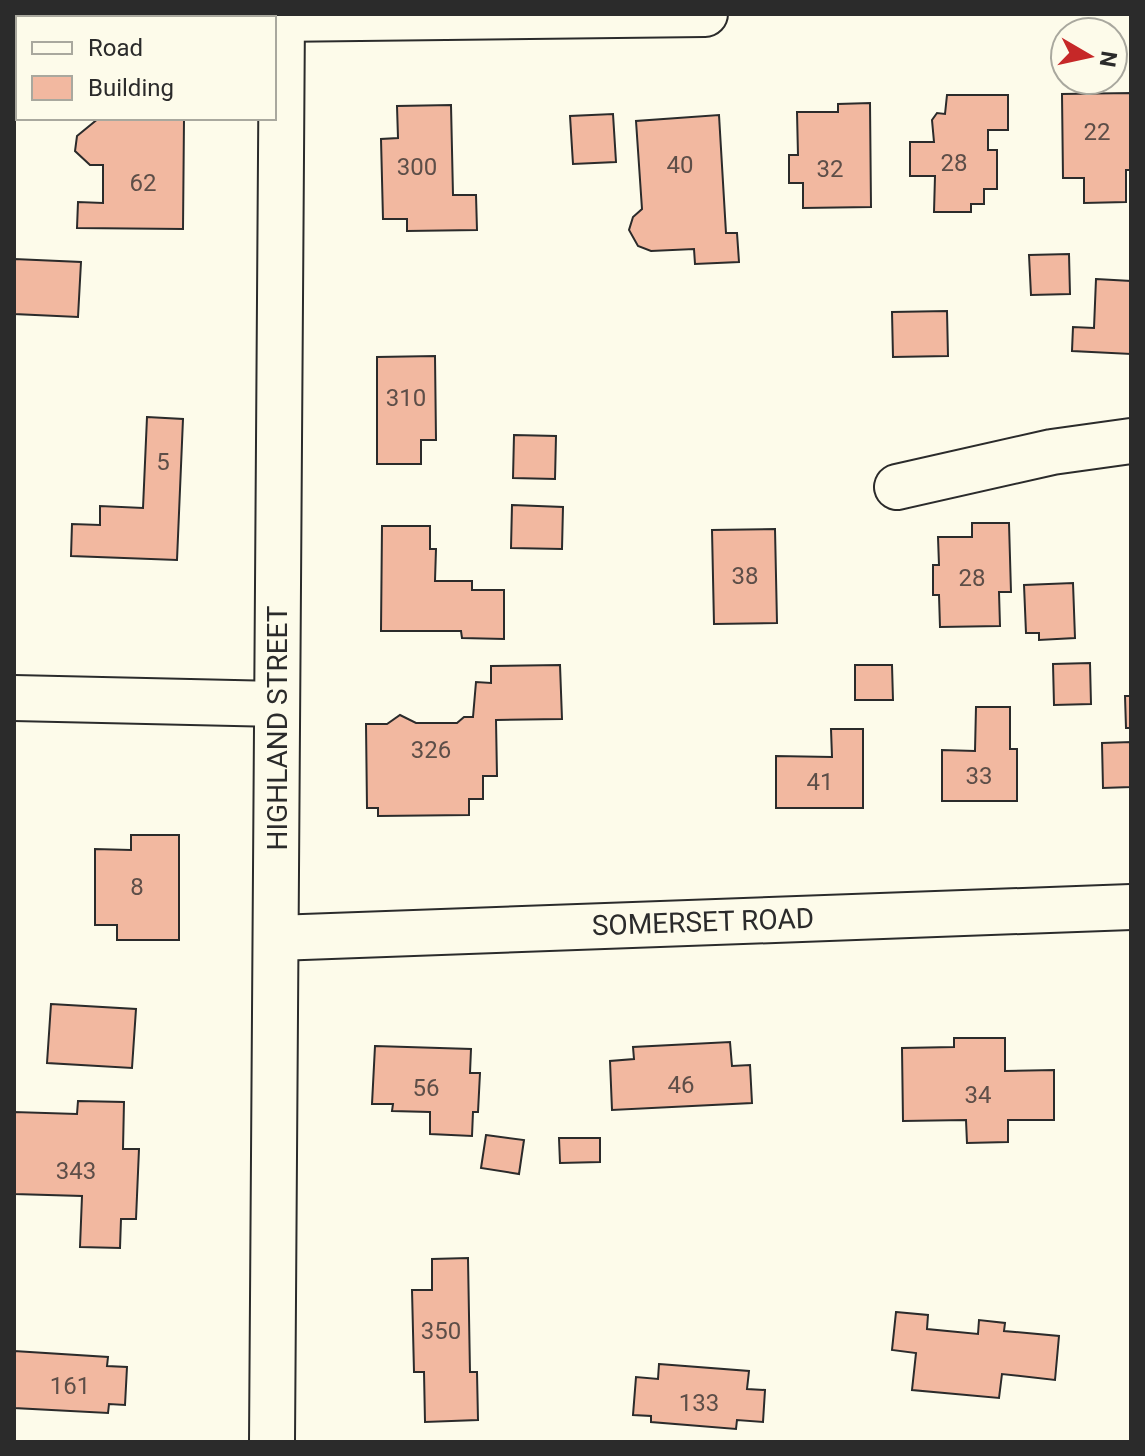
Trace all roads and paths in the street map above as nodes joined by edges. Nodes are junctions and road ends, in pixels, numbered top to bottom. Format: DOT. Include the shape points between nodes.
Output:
graph roads {
  1 [pos="705,14"];
  2 [pos="279,17"];
  3 [pos="1131,441"];
  4 [pos="897,487"];
  5 [pos="14,698"];
  6 [pos="277,704"];
  7 [pos="1131,907"];
  8 [pos="276,938"];
  9 [pos="272,1442"];
  1 -- 2 [label="street"];
  2 -- 6 [label="street, HIGHLAND STREET"];
  3 -- 4 [label="street" via="1052,452"];
  5 -- 6 [label="street"];
  6 -- 8 [label="street, HIGHLAND STREET"];
  7 -- 8 [label="street, SOMERSET ROAD"];
  8 -- 9 [label="street, HIGHLAND STREET"];
}
